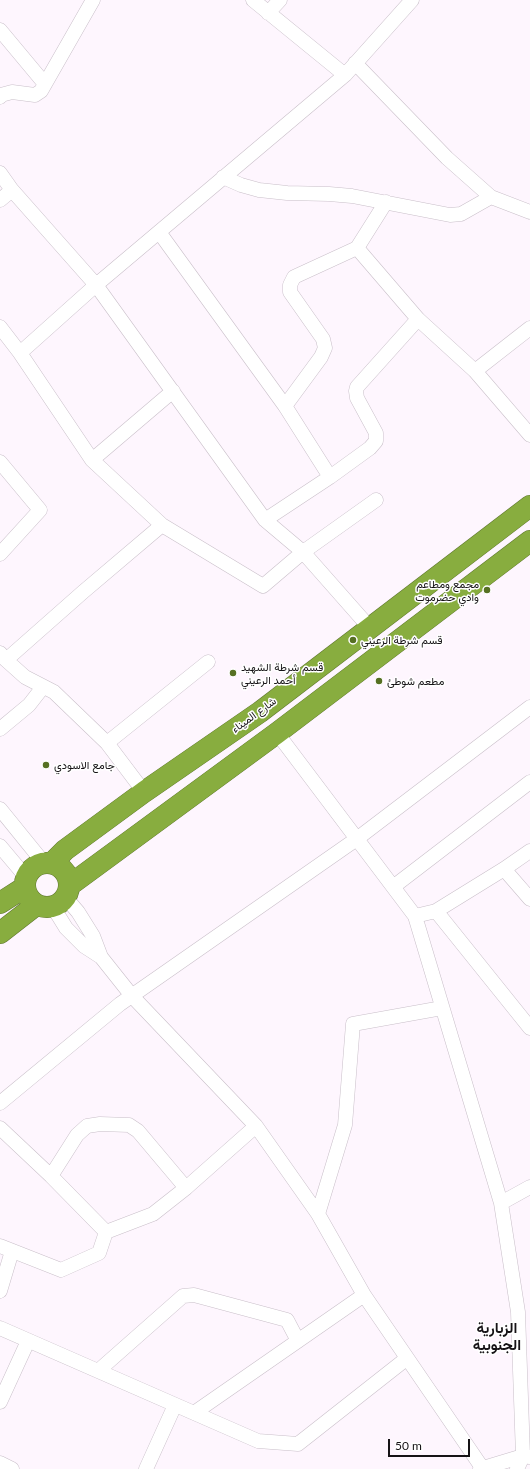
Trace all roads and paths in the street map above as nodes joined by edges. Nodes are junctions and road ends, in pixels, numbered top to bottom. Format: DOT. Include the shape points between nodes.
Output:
graph roads {
  1 [pos="93,0"];
  2 [pos="253,0"];
  3 [pos="280,0"];
  4 [pos="412,0"];
  5 [pos="268,13"];
  6 [pos="0,30"];
  7 [pos="355,63"];
  8 [pos="345,75"];
  9 [pos="45,84"];
  10 [pos="0,97"];
  11 [pos="0,173"];
  12 [pos="223,177"];
  13 [pos="12,190"];
  14 [pos="491,197"];
  15 [pos="0,200"];
  16 [pos="386,202"];
  17 [pos="530,212"];
  18 [pos="159,232"];
  19 [pos="357,248"];
  20 [pos="96,285"];
  21 [pos="418,319"];
  22 [pos="0,328"];
  23 [pos="530,328"];
  24 [pos="20,353"];
  25 [pos="475,370"];
  26 [pos="173,391"];
  27 [pos="285,406"];
  28 [pos="530,435"];
  29 [pos="92,460"];
  30 [pos="0,462"];
  31 [pos="330,477"];
  32 [pos="376,500"];
  33 [pos="530,506"];
  34 [pos="265,520"];
  35 [pos="162,525"];
  36 [pos="530,541"];
  37 [pos="303,552"];
  38 [pos="530,552"];
  39 [pos="0,554"];
  40 [pos="510,556"];
  41 [pos="370,628"];
  42 [pos="3,656"];
  43 [pos="208,662"];
  44 [pos="43,688"];
  45 [pos="530,707"];
  46 [pos="0,729"];
  47 [pos="277,732"];
  48 [pos="107,743"];
  49 [pos="530,782"];
  50 [pos="144,792"];
  51 [pos="0,809"];
  52 [pos="358,838"];
  53 [pos="0,846"];
  54 [pos="530,851"];
  55 [pos="47,863"];
  56 [pos="504,869"];
  57 [pos="25,882"];
  58 [pos="393,887"];
  59 [pos="56,899"];
  60 [pos="530,899"];
  61 [pos="0,903"];
  62 [pos="436,911"];
  63 [pos="415,916"];
  64 [pos="0,933"];
  65 [pos="132,996"];
  66 [pos="442,1008"];
  67 [pos="530,1028"];
  68 [pos="0,1103"];
  69 [pos="256,1126"];
  70 [pos="0,1128"];
  71 [pos="50,1176"];
  72 [pos="530,1187"];
  73 [pos="186,1188"];
  74 [pos="501,1203"];
  75 [pos="318,1214"];
  76 [pos="106,1232"];
  77 [pos="6,1248"];
  78 [pos="0,1291"];
  79 [pos="364,1296"];
  80 [pos="524,1310"];
  81 [pos="0,1328"];
  82 [pos="28,1341"];
  83 [pos="298,1341"];
  84 [pos="406,1359"];
  85 [pos="98,1371"];
  86 [pos="0,1402"];
  87 [pos="175,1405"];
  88 [pos="194,1413"];
  89 [pos="527,1456"];
  90 [pos="0,1464"];
  91 [pos="482,1468"];
  92 [pos="12,1469"];
  93 [pos="146,1469"];
  94 [pos="518,1469"];
  1 -- 9 [label="street"];
  2 -- 5 [label="street"];
  3 -- 5 [label="street"];
  4 -- 7 [label="street"];
  5 -- 8 [label="street"];
  6 -- 9 [label="street"];
  7 -- 8 [label="street"];
  7 -- 14 [label="street" via="447,158"];
  8 -- 12 [label="street"];
  9 -- 10 [label="street" via="35,95 12,92"];
  11 -- 13 [label="street"];
  12 -- 16 [label="street" via="259,190 352,196"];
  12 -- 18 [label="street"];
  13 -- 15 [label="street"];
  13 -- 20 [label="street"];
  14 -- 16 [label="street" via="461,214 450,215"];
  14 -- 17 [label="street"];
  16 -- 19 [label="street"];
  18 -- 20 [label="street"];
  18 -- 27 [label="street"];
  19 -- 21 [label="street"];
  19 -- 27 [label="street" via="294,277 290,285 290,292 322,339 325,348"];
  20 -- 24 [label="street"];
  20 -- 26 [label="street"];
  21 -- 25 [label="street"];
  21 -- 31 [label="street" via="357,387 357,398 376,433 376,441"];
  22 -- 24 [label="street"];
  23 -- 25 [label="street"];
  24 -- 29 [label="street"];
  25 -- 28 [label="street"];
  26 -- 29 [label="street"];
  26 -- 34 [label="street"];
  27 -- 31 [label="street"];
  29 -- 35 [label="street"];
  30 -- 39 [label="street" via="40,510"];
  31 -- 34 [label="street"];
  32 -- 37 [label="street"];
  33 -- 41 [label="highway, شارع الميناء"];
  34 -- 37 [label="street"];
  35 -- 37 [label="street" via="263,586"];
  35 -- 42 [label="street"];
  36 -- 40 [label="highway"];
  37 -- 41 [label="street"];
  38 -- 40 [label="highway"];
  40 -- 47 [label="highway"];
  41 -- 50 [label="highway, شارع الميناء" via="260,712"];
  42 -- 44 [label="street" via="25,677"];
  43 -- 48 [label="street"];
  44 -- 46 [label="street" via="29,705"];
  44 -- 48 [label="street" via="54,692"];
  45 -- 52 [label="street"];
  47 -- 52 [label="street"];
  47 -- 59 [label="highway"];
  48 -- 50 [label="street"];
  49 -- 58 [label="street"];
  50 -- 55 [label="highway, شارع الميناء"];
  51 -- 55 [label="street"];
  52 -- 58 [label="street"];
  52 -- 65 [label="street"];
  53 -- 57 [label="street"];
  54 -- 56 [label="street"];
  55 -- 57 [label="highway" via="36,865 30,870"];
  55 -- 59 [label="highway" via="61,867 68,875"];
  56 -- 60 [label="street"];
  56 -- 62 [label="street"];
  57 -- 59 [label="highway" via="28,897"];
  57 -- 61 [label="highway"];
  58 -- 63 [label="street"];
  59 -- 64 [label="highway"];
  59 -- 65 [label="street" via="78,912 93,936 101,957"];
  62 -- 63 [label="street"];
  62 -- 67 [label="street"];
  63 -- 66 [label="street"];
  65 -- 68 [label="street"];
  65 -- 69 [label="street"];
  66 -- 74 [label="street"];
  66 -- 75 [label="street" via="352,1024 345,1125"];
  69 -- 73 [label="street"];
  69 -- 75 [label="street"];
  70 -- 71 [label="street"];
  71 -- 73 [label="street" via="77,1134 88,1126 122,1124 138,1131"];
  71 -- 76 [label="street"];
  72 -- 74 [label="street"];
  73 -- 76 [label="street" via="152,1214"];
  74 -- 80 [label="street"];
  75 -- 79 [label="street"];
  76 -- 77 [label="street" via="99,1253 61,1270"];
  77 -- 78 [label="street"];
  79 -- 83 [label="street"];
  79 -- 84 [label="street"];
  80 -- 89 [label="street"];
  81 -- 82 [label="street"];
  82 -- 85 [label="street"];
  82 -- 86 [label="street"];
  83 -- 85 [label="street" via="287,1320 194,1294 183,1296"];
  83 -- 88 [label="street"];
  84 -- 88 [label="street" via="298,1444 258,1442"];
  84 -- 91 [label="street"];
  85 -- 87 [label="street"];
  87 -- 88 [label="street"];
  87 -- 93 [label="street"];
  89 -- 91 [label="street"];
  89 -- 94 [label="street"];
  90 -- 92 [label="street"];
}
